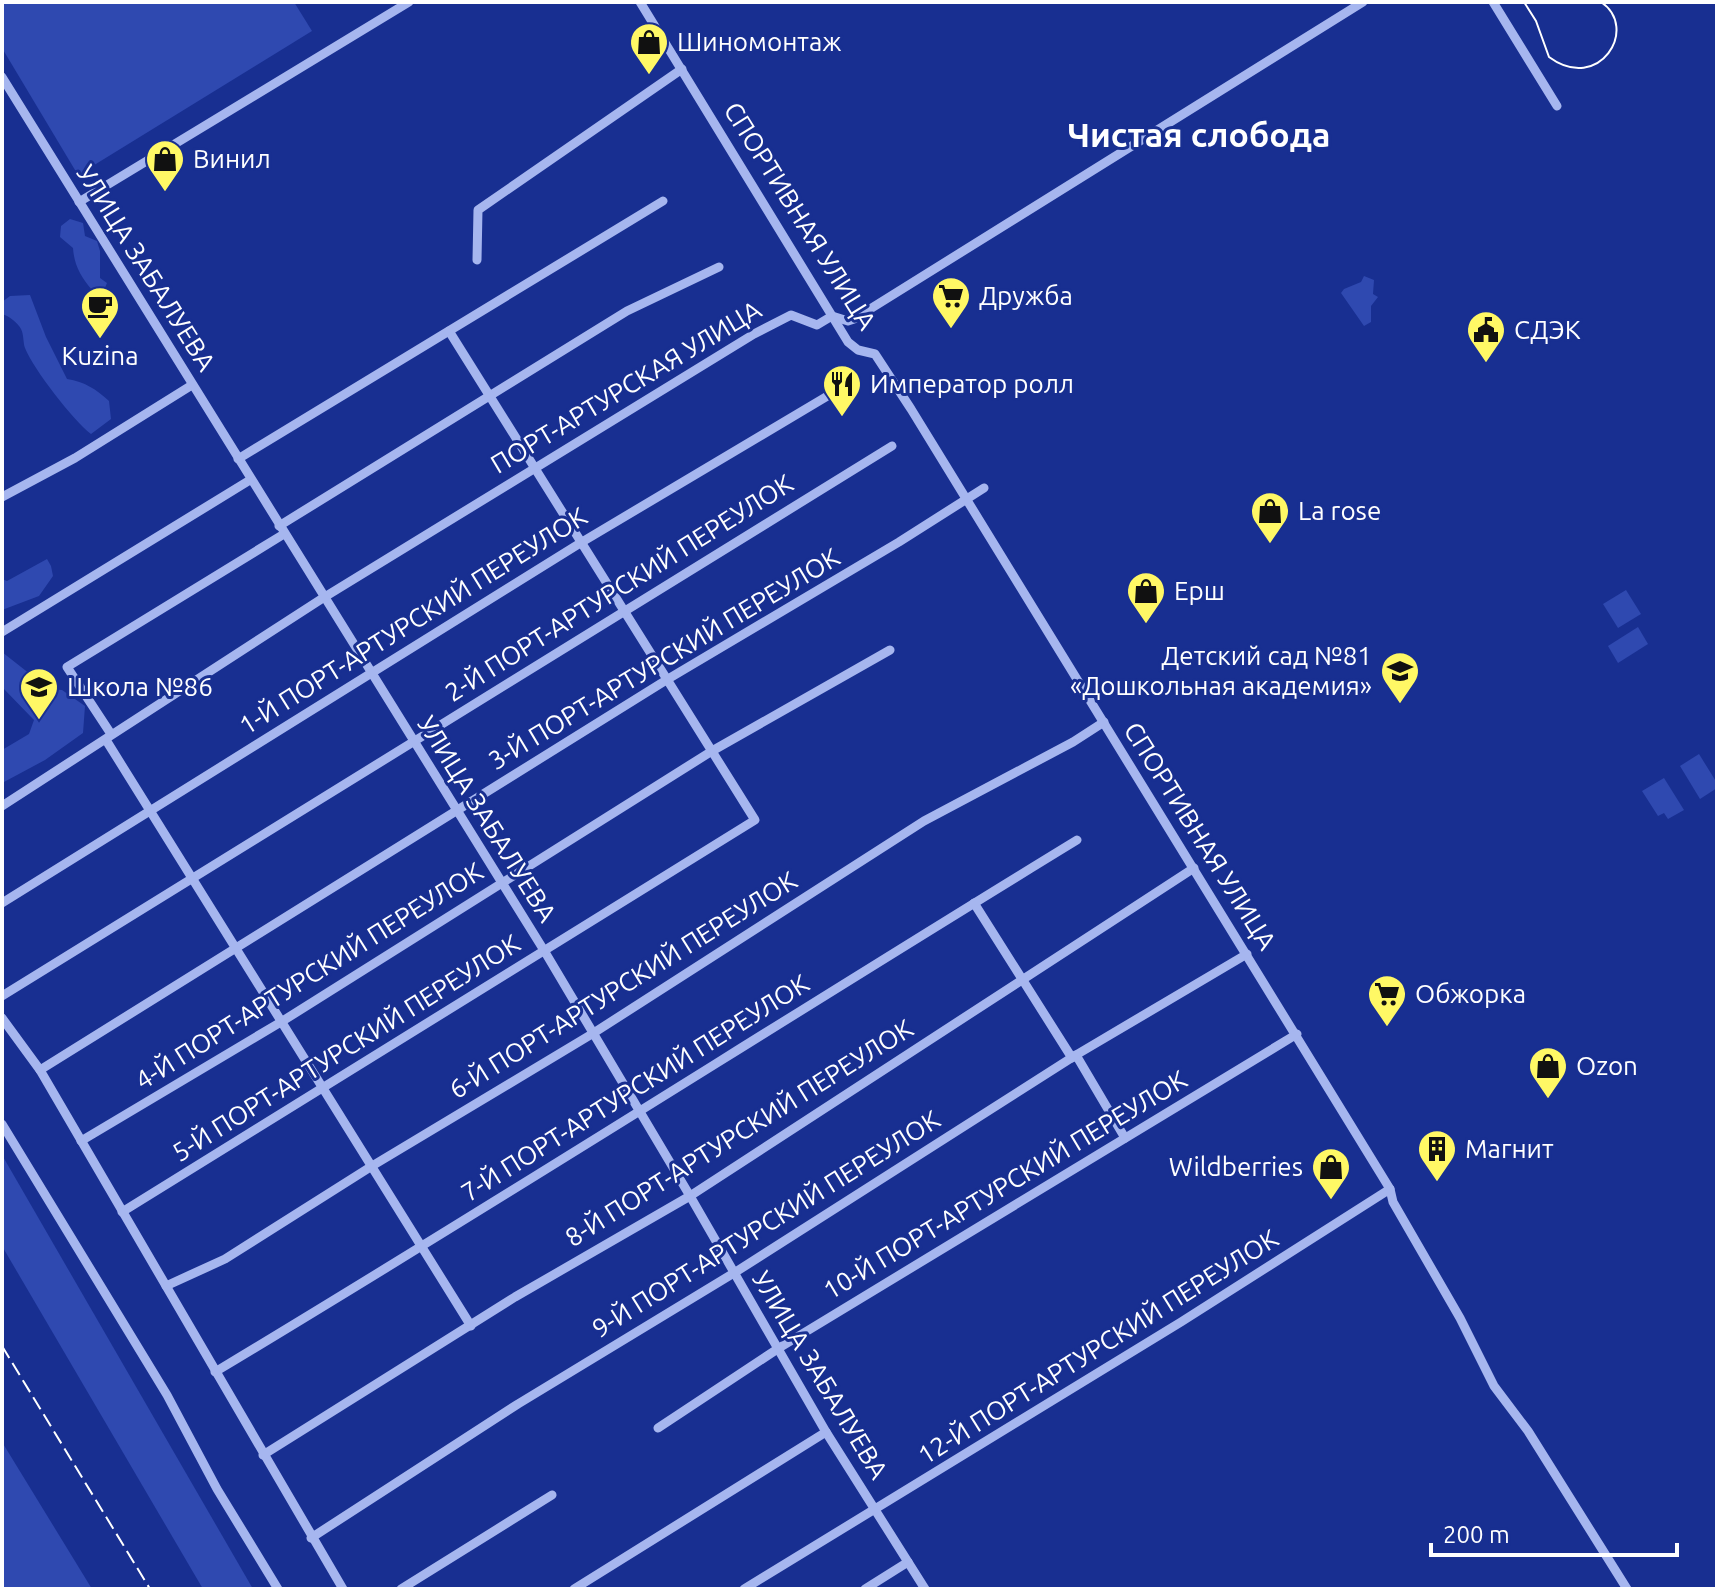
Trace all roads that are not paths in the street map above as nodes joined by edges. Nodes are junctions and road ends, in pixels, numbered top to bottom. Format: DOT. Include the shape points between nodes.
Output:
graph roads {
  1 [pos="640,2"];
  2 [pos="1363,2"];
  3 [pos="1493,2"];
  4 [pos="407,3"];
  5 [pos="682,69"];
  6 [pos="2,77"];
  7 [pos="1557,106"];
  8 [pos="663,201"];
  9 [pos="79,202"];
  10 [pos="477,260"];
  11 [pos="719,267"];
  12 [pos="832,316"];
  13 [pos="449,331"];
  14 [pos="851,382"];
  15 [pos="192,385"];
  16 [pos="490,396"];
  17 [pos="892,446"];
  18 [pos="238,459"];
  19 [pos="536,467"];
  20 [pos="250,480"];
  21 [pos="984,488"];
  22 [pos="2,497"];
  23 [pos="967,499"];
  24 [pos="281,530"];
  25 [pos="582,542"];
  26 [pos="323,598"];
  27 [pos="624,609"];
  28 [pos="2,632"];
  29 [pos="890,650"];
  30 [pos="370,673"];
  31 [pos="668,679"];
  32 [pos="1104,722"];
  33 [pos="109,737"];
  34 [pos="413,742"];
  35 [pos="712,751"];
  36 [pos="2,806"];
  37 [pos="150,810"];
  38 [pos="457,812"];
  39 [pos="1077,840"];
  40 [pos="1194,868"];
  41 [pos="193,880"];
  42 [pos="501,883"];
  43 [pos="2,903"];
  44 [pos="974,903"];
  45 [pos="237,949"];
  46 [pos="545,952"];
  47 [pos="1247,954"];
  48 [pos="1022,980"];
  49 [pos="2,996"];
  50 [pos="2,1018"];
  51 [pos="281,1022"];
  52 [pos="592,1034"];
  53 [pos="1297,1034"];
  54 [pos="1074,1057"];
  55 [pos="40,1070"];
  56 [pos="324,1088"];
  57 [pos="641,1112"];
  58 [pos="2,1124"];
  59 [pos="1125,1138"];
  60 [pos="81,1141"];
  61 [pos="372,1166"];
  62 [pos="1390,1189"];
  63 [pos="690,1196"];
  64 [pos="122,1212"];
  65 [pos="422,1247"];
  66 [pos="734,1273"];
  67 [pos="166,1286"];
  68 [pos="471,1326"];
  69 [pos="779,1348"];
  70 [pos="215,1372"];
  71 [pos="658,1428"];
  72 [pos="826,1432"];
  73 [pos="263,1455"];
  74 [pos="552,1495"];
  75 [pos="875,1509"];
  76 [pos="311,1538"];
  77 [pos="908,1562"];
  78 [pos="278,1589"];
  79 [pos="343,1589"];
  80 [pos="401,1589"];
  81 [pos="574,1589"];
  82 [pos="744,1589"];
  83 [pos="865,1589"];
  84 [pos="925,1589"];
  85 [pos="1627,1589"];
  1 -- 5 [label="street, СПОРТИВНАЯ УЛИЦА"];
  2 -- 12 [label="street, ПОРТ-АРТУРСКАЯ УЛИЦА" via="854,319"];
  3 -- 7 [label="street"];
  4 -- 9 [label="street"];
  5 -- 10 [label="street" via="478,210"];
  5 -- 12 [label="street, СПОРТИВНАЯ УЛИЦА"];
  6 -- 9 [label="street, УЛИЦА ЗАБАЛУЕВА"];
  8 -- 13 [label="street"];
  9 -- 15 [label="street, УЛИЦА ЗАБАЛУЕВА"];
  11 -- 16 [label="street" via="627,311"];
  12 -- 19 [label="street, ПОРТ-АРТУРСКАЯ УЛИЦА" via="817,325 791,315 766,327"];
  12 -- 23 [label="street, СПОРТИВНАЯ УЛИЦА" via="848,342 875,354"];
  13 -- 16 [label="street"];
  13 -- 18 [label="street"];
  14 -- 25 [label="street, 1-Й ПОРТ-АРТУРСКИЙ ПЕРЕУЛОК"];
  15 -- 18 [label="street, УЛИЦА ЗАБАЛУЕВА"];
  15 -- 22 [label="street"];
  16 -- 19 [label="street"];
  16 -- 24 [label="street"];
  17 -- 27 [label="street, 2-Й ПОРТ-АРТУРСКИЙ ПЕРЕУЛОК"];
  18 -- 20 [label="street, УЛИЦА ЗАБАЛУЕВА"];
  19 -- 25 [label="street"];
  19 -- 26 [label="street, ПОРТ-АРТУРСКАЯ УЛИЦА"];
  20 -- 24 [label="street, УЛИЦА ЗАБАЛУЕВА"];
  20 -- 28 [label="street"];
  21 -- 23 [label="street, 3-Й ПОРТ-АРТУРСКИЙ ПЕРЕУЛОК"];
  23 -- 31 [label="street, 3-Й ПОРТ-АРТУРСКИЙ ПЕРЕУЛОК"];
  23 -- 32 [label="street, СПОРТИВНАЯ УЛИЦА"];
  24 -- 26 [label="street, УЛИЦА ЗАБАЛУЕВА"];
  24 -- 33 [label="street" via="67,667"];
  25 -- 27 [label="street"];
  25 -- 30 [label="street, 1-Й ПОРТ-АРТУРСКИЙ ПЕРЕУЛОК"];
  26 -- 30 [label="street, УЛИЦА ЗАБАЛУЕВА"];
  26 -- 33 [label="street, ПОРТ-АРТУРСКАЯ УЛИЦА"];
  27 -- 31 [label="street"];
  27 -- 34 [label="street, 2-Й ПОРТ-АРТУРСКИЙ ПЕРЕУЛОК"];
  29 -- 35 [label="street, 4-Й ПОРТ-АРТУРСКИЙ ПЕРЕУЛОК"];
  30 -- 34 [label="street, УЛИЦА ЗАБАЛУЕВА"];
  30 -- 37 [label="street, 1-Й ПОРТ-АРТУРСКИЙ ПЕРЕУЛОК"];
  31 -- 35 [label="street"];
  31 -- 38 [label="street, 3-Й ПОРТ-АРТУРСКИЙ ПЕРЕУЛОК"];
  32 -- 40 [label="street, СПОРТИВНАЯ УЛИЦА"];
  32 -- 52 [label="street, 6-Й ПОРТ-АРТУРСКИЙ ПЕРЕУЛОК" via="924,821"];
  33 -- 36 [label="street, ПОРТ-АРТУРСКАЯ УЛИЦА"];
  33 -- 37 [label="street"];
  34 -- 38 [label="street, УЛИЦА ЗАБАЛУЕВА"];
  34 -- 41 [label="street, 2-Й ПОРТ-АРТУРСКИЙ ПЕРЕУЛОК"];
  35 -- 42 [label="street, 4-Й ПОРТ-АРТУРСКИЙ ПЕРЕУЛОК"];
  35 -- 46 [label="street, 5-Й ПОРТ-АРТУРСКИЙ ПЕРЕУЛОК" via="755,820"];
  37 -- 41 [label="street"];
  37 -- 43 [label="street, 1-Й ПОРТ-АРТУРСКИЙ ПЕРЕУЛОК"];
  38 -- 42 [label="street, УЛИЦА ЗАБАЛУЕВА"];
  38 -- 45 [label="street, 3-Й ПОРТ-АРТУРСКИЙ ПЕРЕУЛОК"];
  39 -- 44 [label="street, 7-Й ПОРТ-АРТУРСКИЙ ПЕРЕУЛОК"];
  40 -- 47 [label="street, СПОРТИВНАЯ УЛИЦА"];
  40 -- 48 [label="street, 8-Й ПОРТ-АРТУРСКИЙ ПЕРЕУЛОК"];
  41 -- 45 [label="street"];
  41 -- 49 [label="street, 2-Й ПОРТ-АРТУРСКИЙ ПЕРЕУЛОК"];
  42 -- 46 [label="street, УЛИЦА ЗАБАЛУЕВА"];
  42 -- 51 [label="street, 4-Й ПОРТ-АРТУРСКИЙ ПЕРЕУЛОК"];
  44 -- 48 [label="street"];
  44 -- 57 [label="street, 7-Й ПОРТ-АРТУРСКИЙ ПЕРЕУЛОК"];
  45 -- 51 [label="street"];
  45 -- 55 [label="street, 3-Й ПОРТ-АРТУРСКИЙ ПЕРЕУЛОК"];
  46 -- 52 [label="street, УЛИЦА ЗАБАЛУЕВА"];
  46 -- 56 [label="street, 5-Й ПОРТ-АРТУРСКИЙ ПЕРЕУЛОК"];
  47 -- 53 [label="street, СПОРТИВНАЯ УЛИЦА"];
  47 -- 54 [label="street, 9-Й ПОРТ-АРТУРСКИЙ ПЕРЕУЛОК"];
  48 -- 54 [label="street"];
  48 -- 63 [label="street, 8-Й ПОРТ-АРТУРСКИЙ ПЕРЕУЛОК"];
  50 -- 55 [label="street"];
  51 -- 56 [label="street"];
  51 -- 60 [label="street, 4-Й ПОРТ-АРТУРСКИЙ ПЕРЕУЛОК"];
  52 -- 57 [label="street, УЛИЦА ЗАБАЛУЕВА"];
  52 -- 61 [label="street, 6-Й ПОРТ-АРТУРСКИЙ ПЕРЕУЛОК"];
  53 -- 59 [label="street, 10-Й ПОРТ-АРТУРСКИЙ ПЕРЕУЛОК"];
  53 -- 62 [label="street, СПОРТИВНАЯ УЛИЦА"];
  54 -- 59 [label="street"];
  54 -- 66 [label="street, 9-Й ПОРТ-АРТУРСКИЙ ПЕРЕУЛОК"];
  55 -- 60 [label="street"];
  56 -- 61 [label="street"];
  56 -- 64 [label="street, 5-Й ПОРТ-АРТУРСКИЙ ПЕРЕУЛОК"];
  57 -- 63 [label="street, УЛИЦА ЗАБАЛУЕВА"];
  57 -- 65 [label="street, 7-Й ПОРТ-АРТУРСКИЙ ПЕРЕУЛОК"];
  58 -- 78 [label="street"];
  59 -- 69 [label="street, 10-Й ПОРТ-АРТУРСКИЙ ПЕРЕУЛОК"];
  60 -- 64 [label="street"];
  61 -- 65 [label="street"];
  61 -- 67 [label="street, 6-Й ПОРТ-АРТУРСКИЙ ПЕРЕУЛОК" via="225,1259"];
  62 -- 75 [label="street, 12-Й ПОРТ-АРТУРСКИЙ ПЕРЕУЛОК"];
  62 -- 85 [label="street, СПОРТИВНАЯ УЛИЦА" via="1494,1386"];
  63 -- 66 [label="street, УЛИЦА ЗАБАЛУЕВА"];
  63 -- 68 [label="street, 8-Й ПОРТ-АРТУРСКИЙ ПЕРЕУЛОК"];
  64 -- 67 [label="street"];
  65 -- 68 [label="street"];
  65 -- 70 [label="street, 7-Й ПОРТ-АРТУРСКИЙ ПЕРЕУЛОК"];
  66 -- 69 [label="street, УЛИЦА ЗАБАЛУЕВА"];
  66 -- 76 [label="street, 9-Й ПОРТ-АРТУРСКИЙ ПЕРЕУЛОК"];
  67 -- 70 [label="street"];
  68 -- 73 [label="street, 8-Й ПОРТ-АРТУРСКИЙ ПЕРЕУЛОК"];
  69 -- 71 [label="street, 10-Й ПОРТ-АРТУРСКИЙ ПЕРЕУЛОК"];
  69 -- 72 [label="street, УЛИЦА ЗАБАЛУЕВА"];
  70 -- 73 [label="street"];
  72 -- 75 [label="street, УЛИЦА ЗАБАЛУЕВА"];
  72 -- 81 [label="street"];
  73 -- 76 [label="street"];
  74 -- 80 [label="street"];
  75 -- 77 [label="street, УЛИЦА ЗАБАЛУЕВА"];
  75 -- 82 [label="street, 12-Й ПОРТ-АРТУРСКИЙ ПЕРЕУЛОК"];
  76 -- 79 [label="street"];
  77 -- 83 [label="street"];
  77 -- 84 [label="street, УЛИЦА ЗАБАЛУЕВА"];
}
